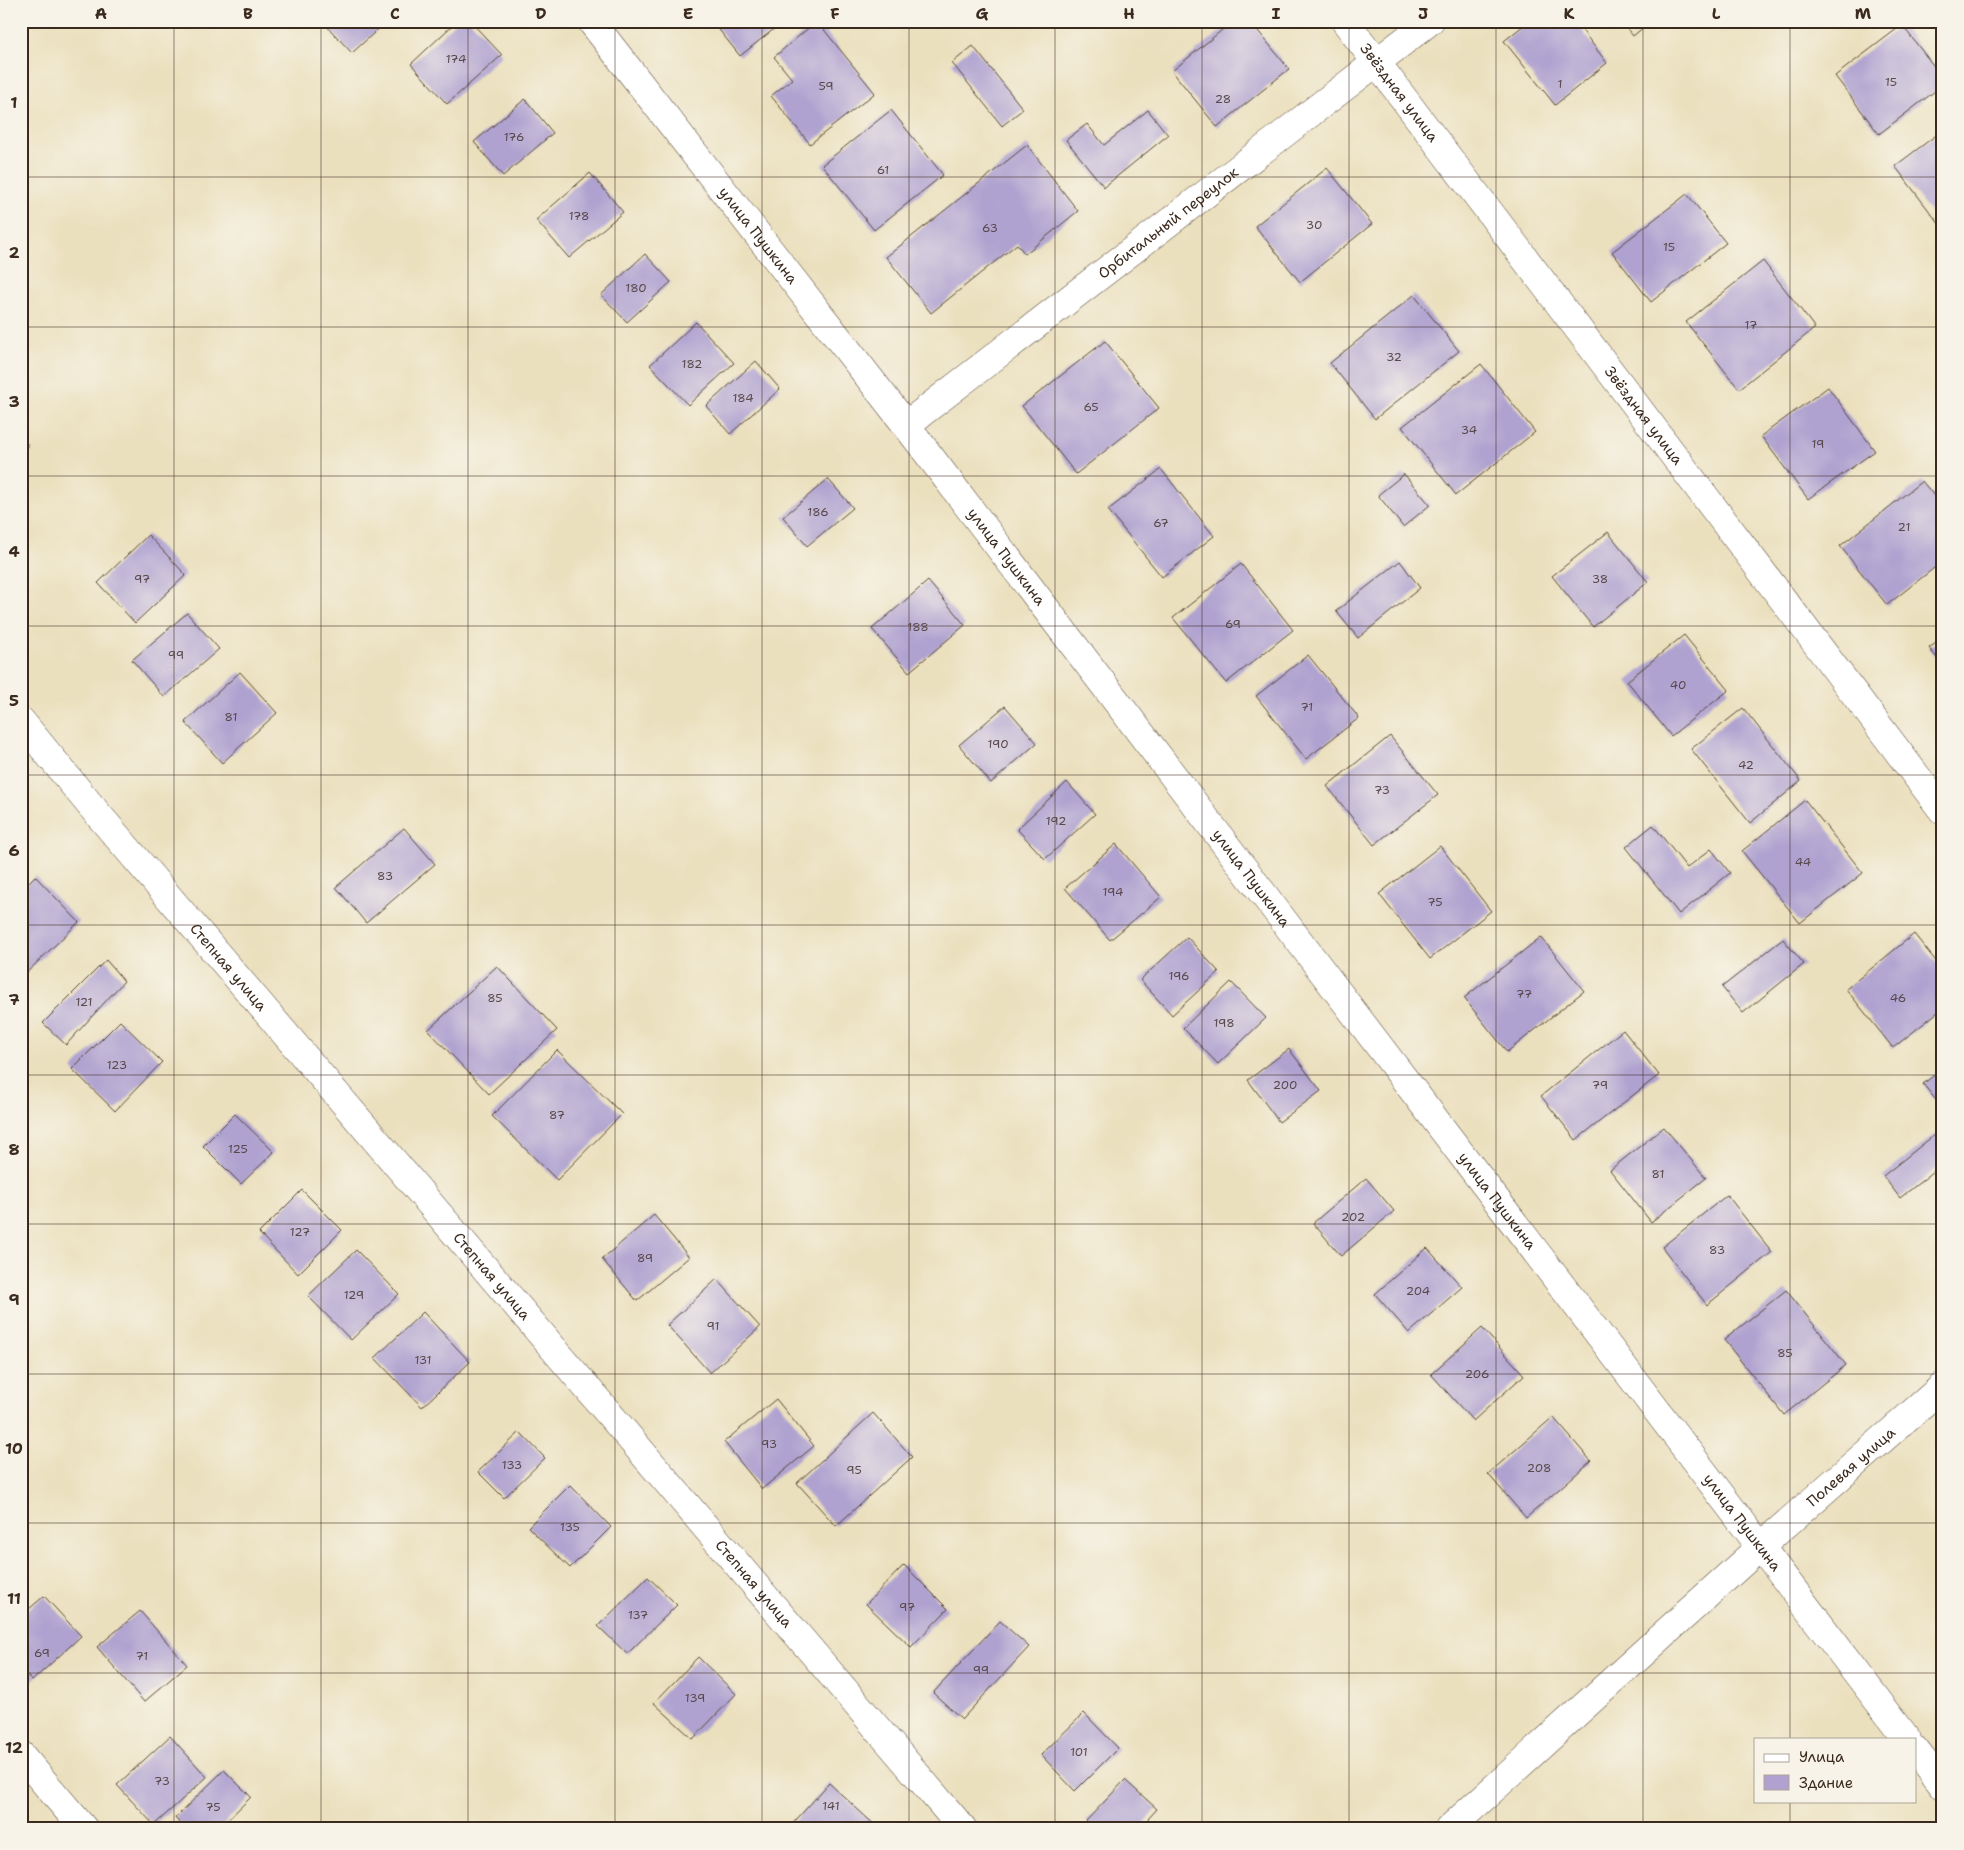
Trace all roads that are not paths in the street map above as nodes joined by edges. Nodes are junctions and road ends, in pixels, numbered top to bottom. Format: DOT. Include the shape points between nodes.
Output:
graph roads {
  1 [pos="591,21"];
  2 [pos="1345,21"];
  3 [pos="1430,21"];
  4 [pos="1377,62"];
  5 [pos="906,425"];
  6 [pos="21,720"];
  7 [pos="1943,810"];
  8 [pos="1943,1386"];
  9 [pos="1760,1547"];
  10 [pos="1906,1738"];
  11 [pos="1916,1751"];
  12 [pos="21,1755"];
  13 [pos="1943,1786"];
  14 [pos="84,1829"];
  15 [pos="963,1829"];
  16 [pos="1449,1829"];
  1 -- 5 [label="street, улица Пушкина"];
  2 -- 4 [label="street, Звёздная улица"];
  3 -- 4 [label="street, Орбитальный переулок"];
  4 -- 5 [label="street, Орбитальный переулок"];
  4 -- 7 [label="street, Звёздная улица"];
  5 -- 9 [label="street, улица Пушкина"];
  6 -- 15 [label="street, Степная улица"];
  8 -- 9 [label="street, Полевая улица"];
  9 -- 10 [label="street, улица Пушкина"];
  9 -- 16 [label="street, Полевая улица"];
  11 -- 13 [label="street"];
  12 -- 14 [label="street"];
}
